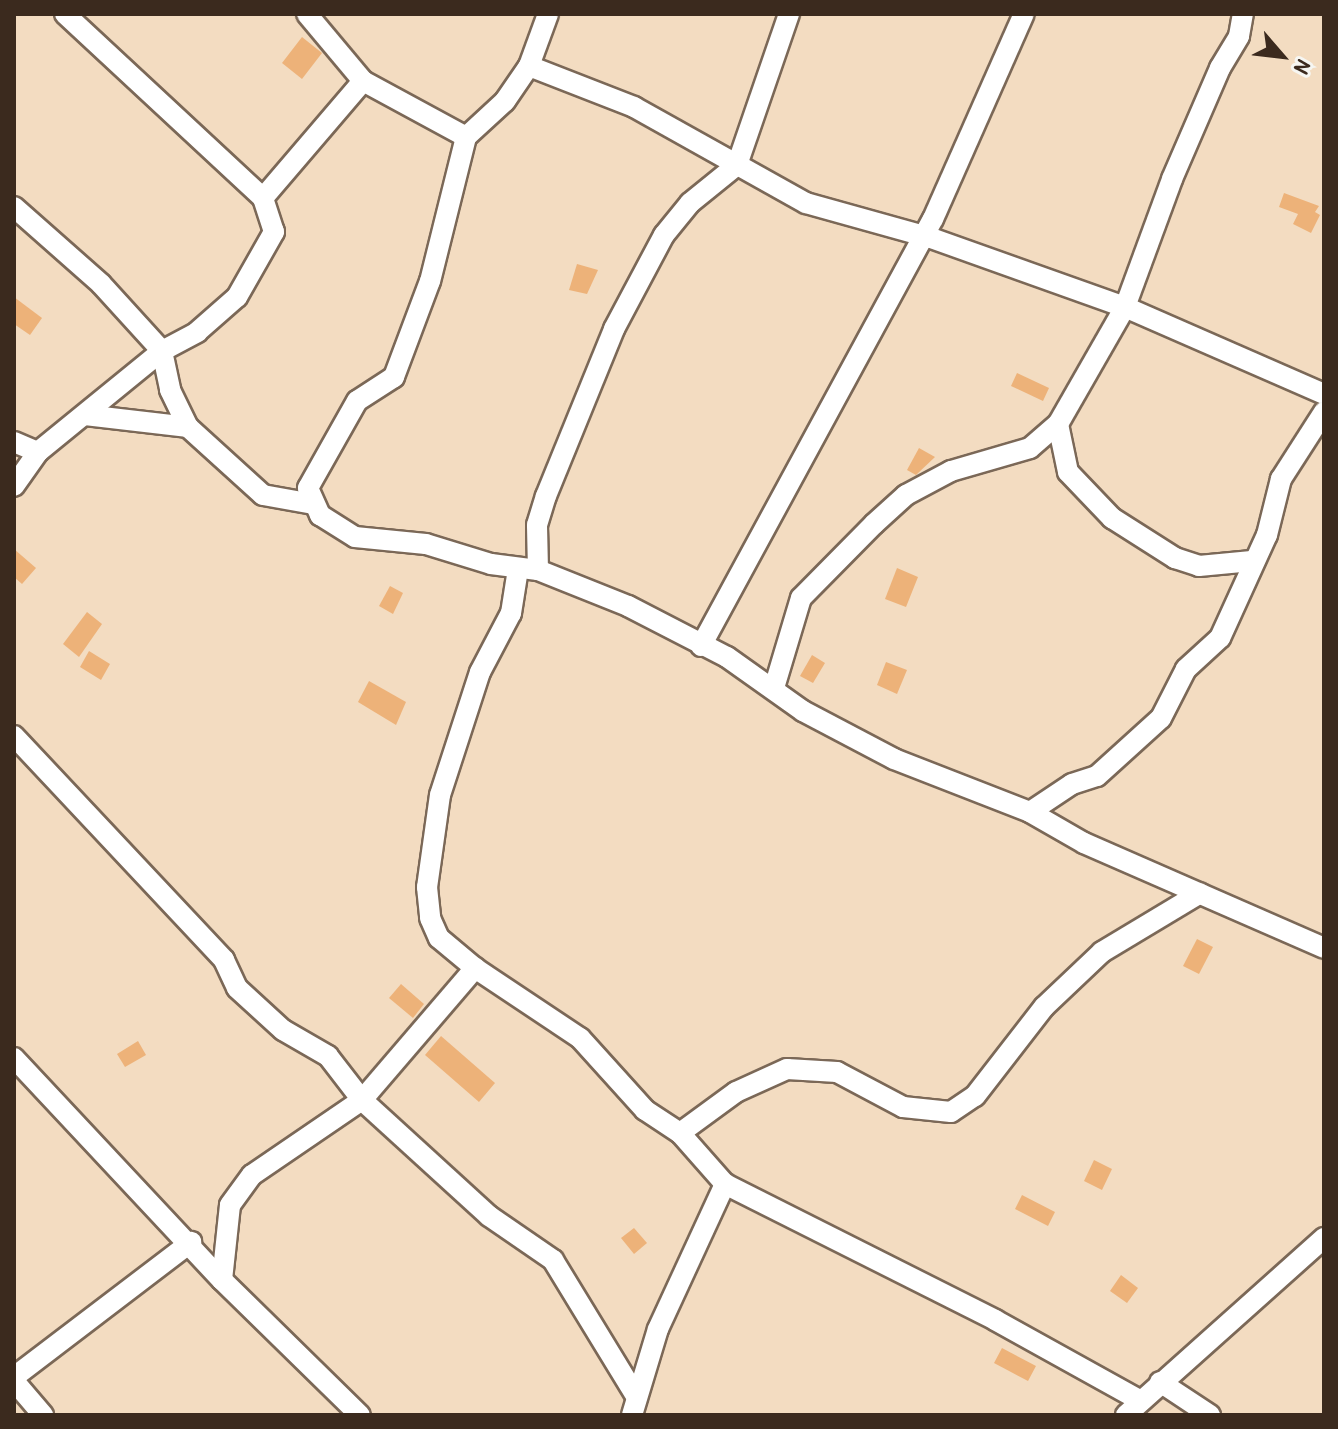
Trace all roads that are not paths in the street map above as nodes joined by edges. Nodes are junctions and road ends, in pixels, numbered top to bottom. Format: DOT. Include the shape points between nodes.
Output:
graph roads {
  1 [pos="65,14"];
  2 [pos="307,14"];
  3 [pos="548,14"];
  4 [pos="789,14"];
  5 [pos="1024,14"];
  6 [pos="1243,14"];
  7 [pos="529,66"];
  8 [pos="363,81"];
  9 [pos="466,137"];
  10 [pos="737,165"];
  11 [pos="263,198"];
  12 [pos="14,207"];
  13 [pos="923,236"];
  14 [pos="1125,307"];
  15 [pos="162,351"];
  16 [pos="1323,395"];
  17 [pos="85,415"];
  18 [pos="1058,424"];
  19 [pos="188,427"];
  20 [pos="14,442"];
  21 [pos="38,452"];
  22 [pos="14,486"];
  23 [pos="313,504"];
  24 [pos="1252,561"];
  25 [pos="528,569"];
  26 [pos="701,646"];
  27 [pos="774,688"];
  28 [pos="14,736"];
  29 [pos="1030,812"];
  30 [pos="1200,893"];
  31 [pos="1324,948"];
  32 [pos="475,968"];
  33 [pos="14,1058"];
  34 [pos="362,1100"];
  35 [pos="680,1133"];
  36 [pos="725,1184"];
  37 [pos="1324,1238"];
  38 [pos="191,1242"];
  39 [pos="222,1280"];
  40 [pos="14,1379"];
  41 [pos="1160,1382"];
  42 [pos="1141,1401"];
  43 [pos="634,1405"];
  44 [pos="43,1415"];
  45 [pos="360,1415"];
  46 [pos="1126,1415"];
  47 [pos="1210,1415"];
  1 -- 11 [label="street"];
  2 -- 8 [label="street"];
  3 -- 7 [label="street"];
  4 -- 10 [label="street"];
  5 -- 13 [label="street" via="991,97"];
  6 -- 14 [label="street" via="1239,36 1172,179"];
  7 -- 9 [label="street" via="505,101"];
  7 -- 10 [label="street" via="634,107"];
  8 -- 9 [label="street"];
  8 -- 11 [label="street"];
  9 -- 23 [label="street" via="430,281 406,349 394,377 357,401 345,419 328,460 308,488"];
  10 -- 13 [label="street" via="806,203"];
  10 -- 25 [label="street" via="690,203 664,235 619,317 546,496"];
  11 -- 15 [label="street" via="274,232 255,270 220,314"];
  12 -- 15 [label="street" via="101,284"];
  13 -- 14 [label="street"];
  13 -- 26 [label="street"];
  14 -- 16 [label="street"];
  14 -- 18 [label="street"];
  15 -- 17 [label="street"];
  15 -- 19 [label="street" via="170,390"];
  16 -- 24 [label="street" via="1281,479 1267,535"];
  17 -- 19 [label="street"];
  17 -- 21 [label="street"];
  18 -- 24 [label="street" via="1068,472 1112,518 1175,558 1199,566"];
  18 -- 27 [label="street" via="1030,448 951,471 906,495 874,524 801,598"];
  19 -- 23 [label="street" via="263,495"];
  20 -- 21 [label="street"];
  21 -- 22 [label="street"];
  23 -- 25 [label="street" via="332,526 355,537 426,544"];
  24 -- 29 [label="street" via="1220,638 1186,669 1161,718 1097,776 1072,784"];
  25 -- 26 [label="street" via="628,606"];
  25 -- 32 [label="street" via="480,672 440,795 427,887 439,938"];
  26 -- 27 [label="street"];
  27 -- 29 [label="street" via="803,711 894,759"];
  28 -- 34 [label="street" via="224,960 237,988 283,1030 328,1056"];
  29 -- 30 [label="street" via="1084,843"];
  30 -- 31 [label="street" via="1266,927"];
  30 -- 35 [label="street" via="1102,952 1044,1007 975,1096 951,1112 903,1107 837,1072 787,1069 736,1092"];
  32 -- 34 [label="street"];
  32 -- 35 [label="street" via="580,1038 645,1110"];
  33 -- 38 [label="street"];
  34 -- 39 [label="street" via="252,1175 230,1205"];
  34 -- 43 [label="street" via="489,1216 553,1260"];
  35 -- 36 [label="street"];
  36 -- 42 [label="street" via="995,1320"];
  36 -- 43 [label="street" via="658,1329"];
  37 -- 41 [label="street"];
  38 -- 39 [label="street"];
  38 -- 40 [label="street"];
  39 -- 45 [label="street"];
  40 -- 44 [label="street"];
  41 -- 42 [label="street"];
  41 -- 47 [label="street"];
  42 -- 46 [label="street"];
}
